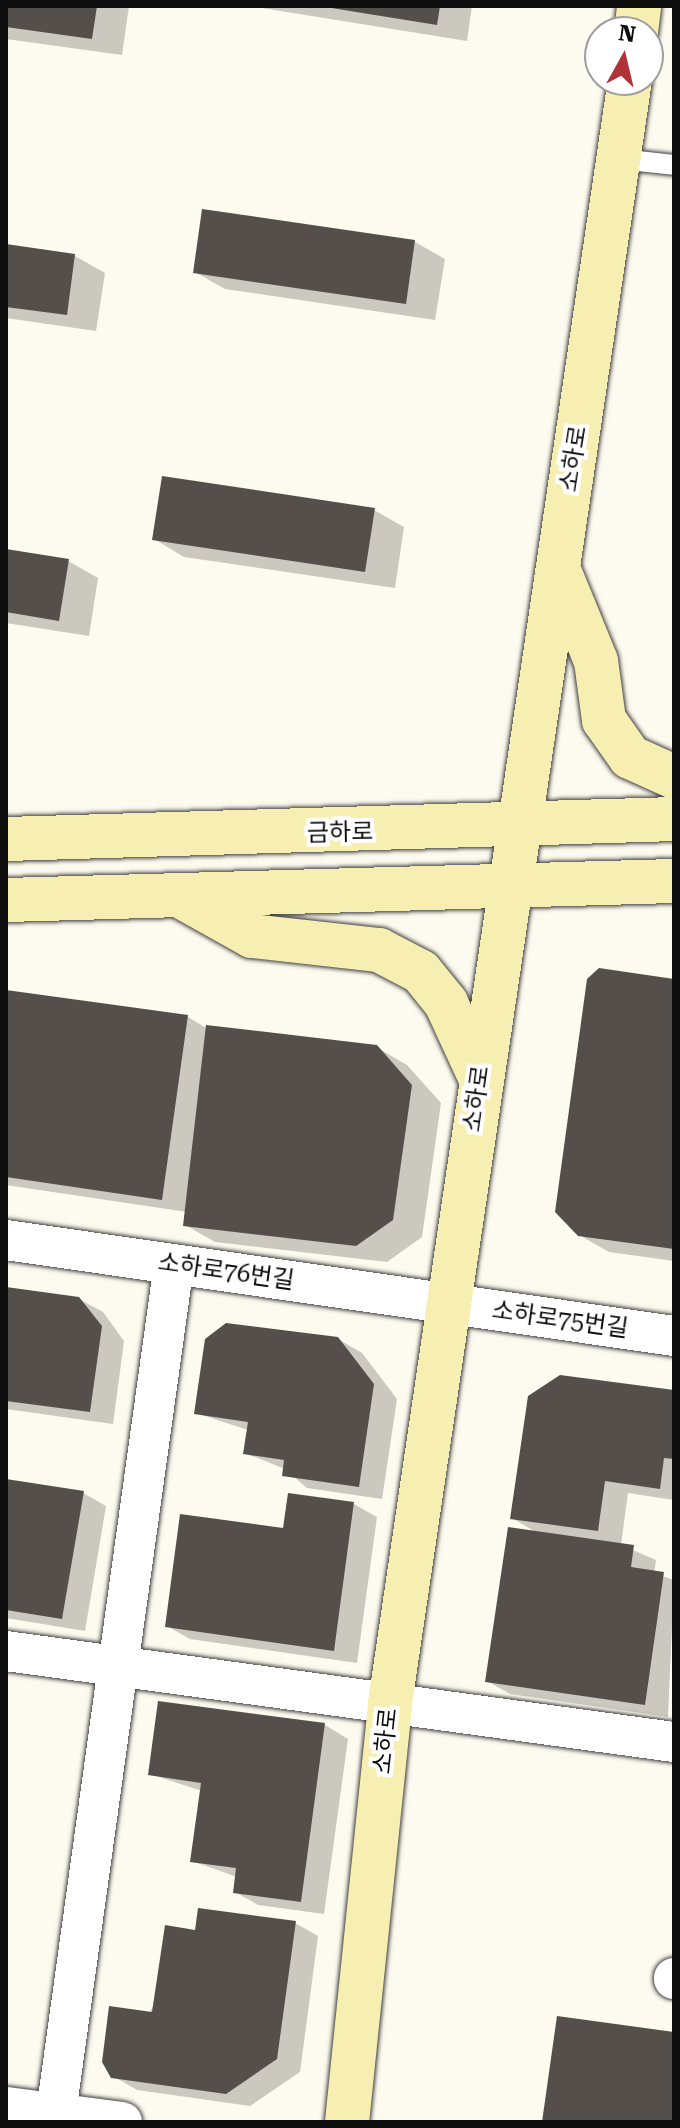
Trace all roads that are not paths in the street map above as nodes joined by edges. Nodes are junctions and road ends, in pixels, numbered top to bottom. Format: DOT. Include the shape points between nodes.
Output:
graph roads {
  1 [pos="628,96"];
  2 [pos="620,159"];
  3 [pos="674,165"];
  4 [pos="557,567"];
  5 [pos="674,777"];
  6 [pos="674,819"];
  7 [pos="517,827"];
  8 [pos="6,839"];
  9 [pos="674,881"];
  10 [pos="508,887"];
  11 [pos="182,896"];
  12 [pos="6,900"];
  13 [pos="480,1077"];
  14 [pos="6,1240"];
  15 [pos="174,1264"];
  16 [pos="446,1303"];
  17 [pos="674,1336"];
  18 [pos="6,1651"];
  19 [pos="118,1666"];
  20 [pos="390,1703"];
  21 [pos="674,1742"];
  22 [pos="6,2107"];
  23 [pos="56,2113"];
  24 [pos="122,2122"];
  25 [pos="347,2122"];
  1 -- 2 [label="street, 소하로"];
  2 -- 3 [label="lane"];
  2 -- 4 [label="street, 소하로"];
  4 -- 5 [label="street" via="596,661 604,720 630,757"];
  4 -- 7 [label="street, 소하로"];
  6 -- 7 [label="street, 금하로"];
  7 -- 8 [label="street, 금하로"];
  7 -- 10 [label="street, 소하로"];
  9 -- 10 [label="street"];
  10 -- 11 [label="street"];
  10 -- 13 [label="street, 소하로"];
  11 -- 12 [label="street"];
  11 -- 13 [label="street" via="252,936 379,950 421,972 446,1003"];
  13 -- 16 [label="street, 소하로"];
  14 -- 15 [label="street, 소하로76번길"];
  15 -- 16 [label="street, 소하로76번길"];
  15 -- 19 [label="street"];
  16 -- 17 [label="street, 소하로75번길"];
  16 -- 20 [label="street, 소하로"];
  18 -- 19 [label="street"];
  19 -- 20 [label="street"];
  19 -- 23 [label="street"];
  20 -- 21 [label="street"];
  20 -- 25 [label="street, 소하로"];
  22 -- 23 [label="street"];
  23 -- 24 [label="street"];
}
